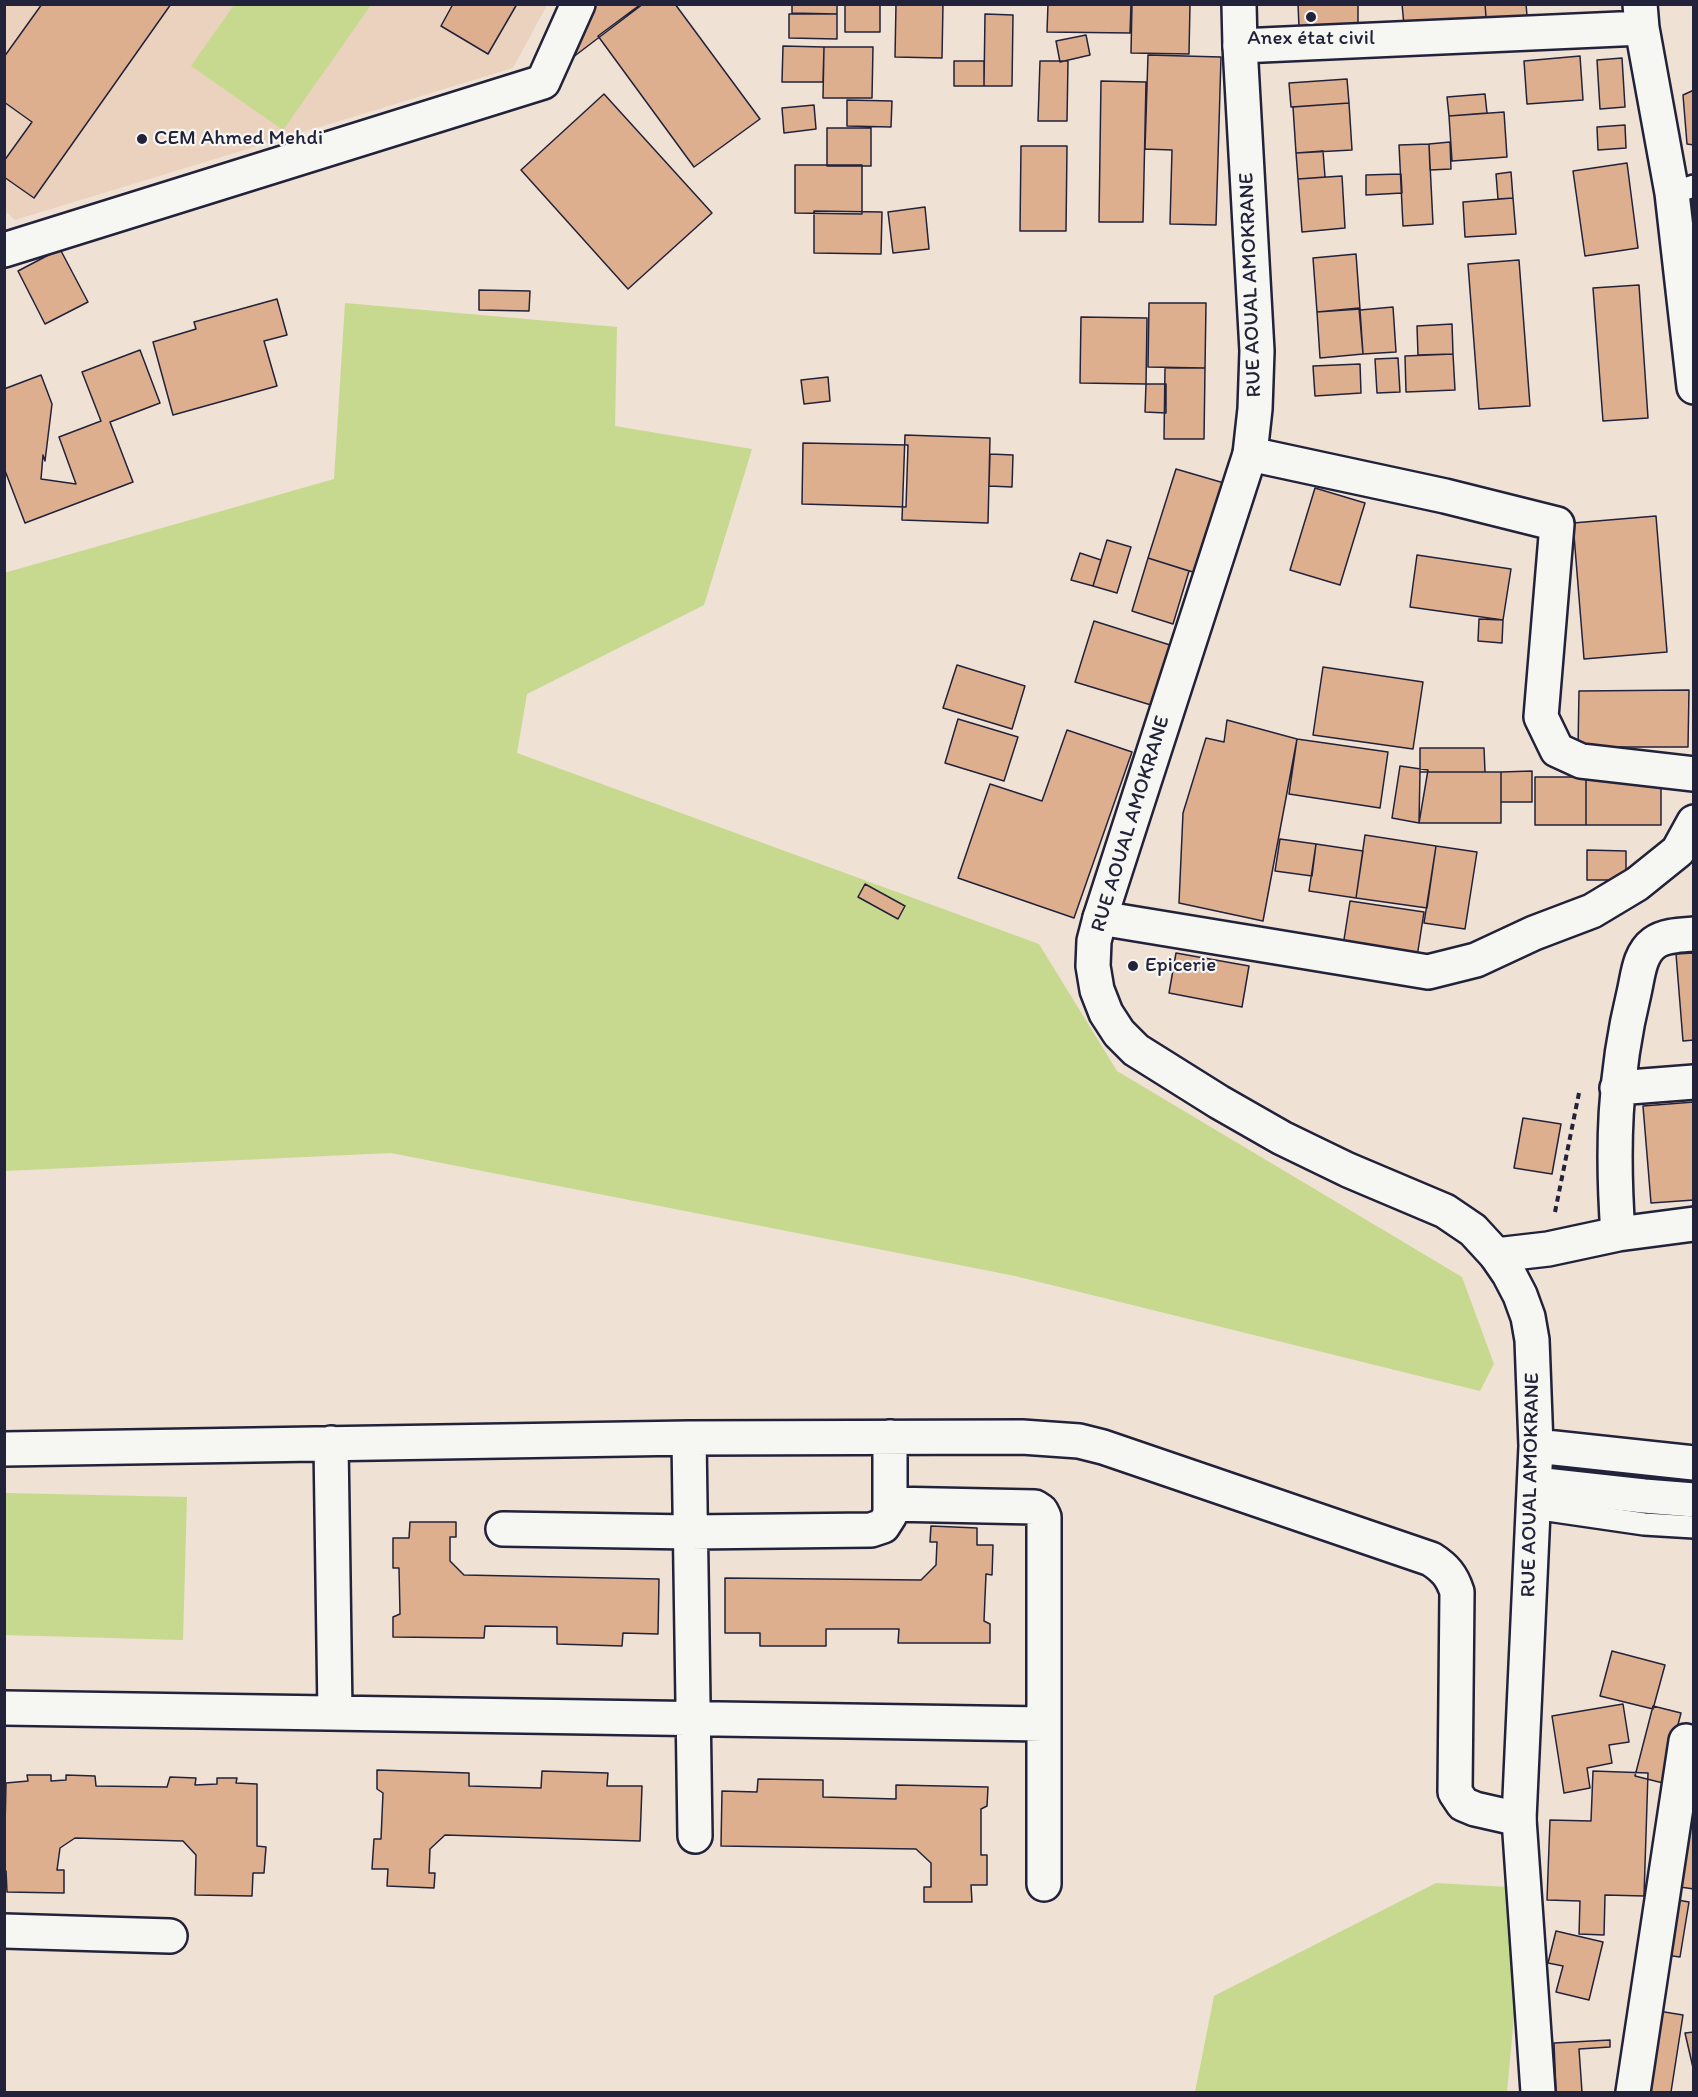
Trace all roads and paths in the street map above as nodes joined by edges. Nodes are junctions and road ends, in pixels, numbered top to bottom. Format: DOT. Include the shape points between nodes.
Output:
graph roads {
  1 [pos="578,4"];
  2 [pos="1239,4"];
  3 [pos="1641,16"];
  4 [pos="1240,46"];
  5 [pos="1683,189"];
  6 [pos="4,250"];
  7 [pos="1694,387"];
  8 [pos="1250,454"];
  9 [pos="1694,774"];
  10 [pos="1694,822"];
  11 [pos="1100,918"];
  12 [pos="1694,934"];
  13 [pos="1694,1082"];
  14 [pos="1617,1088"];
  15 [pos="1694,1224"];
  16 [pos="1618,1234"];
  17 [pos="1496,1255"];
  18 [pos="890,1437"];
  19 [pos="689,1438"];
  20 [pos="331,1443"];
  21 [pos="1536,1446"];
  22 [pos="4,1449"];
  23 [pos="1694,1463"];
  24 [pos="1535,1496"];
  25 [pos="1694,1500"];
  26 [pos="890,1504"];
  27 [pos="1694,1527"];
  28 [pos="503,1529"];
  29 [pos="691,1532"];
  30 [pos="4,1708"];
  31 [pos="335,1713"];
  32 [pos="694,1718"];
  33 [pos="1043,1724"];
  34 [pos="1686,1741"];
  35 [pos="1519,1819"];
  36 [pos="695,1836"];
  37 [pos="1044,1884"];
  38 [pos="4,1931"];
  39 [pos="170,1936"];
  40 [pos="1538,2092"];
  41 [pos="1633,2092"];
  1 -- 6 [label="street" via="543,82"];
  2 -- 4 [label="street, RUE AOUAL AMOKRANE"];
  3 -- 4 [label="street"];
  3 -- 5 [label="street"];
  4 -- 8 [label="street, RUE AOUAL AMOKRANE" via="1257,351"];
  5 -- 7 [label="street"];
  8 -- 9 [label="street" via="1557,524 1541,717 1557,750 1581,762"];
  8 -- 11 [label="street, RUE AOUAL AMOKRANE"];
  10 -- 11 [label="street" via="1678,851 1637,884 1592,911 1476,960 1428,972"];
  11 -- 17 [label="street, RUE AOUAL AMOKRANE" via="1094,941 1097,990 1119,1033 1136,1050 1282,1138 1445,1211 1473,1230"];
  12 -- 14 [label="street" via="1662,938 1642,959 1623,1036"];
  13 -- 14 [label="street"];
  14 -- 16 [label="street" via="1614,1140"];
  15 -- 16 [label="street"];
  16 -- 17 [label="street"];
  17 -- 21 [label="street, RUE AOUAL AMOKRANE" via="1520,1295 1530,1328"];
  18 -- 19 [label="street"];
  18 -- 26 [label="street"];
  18 -- 35 [label="street" via="1022,1437 1079,1442 1128,1455 1441,1565 1454,1581 1457,1592 1455,1792 1463,1804"];
  19 -- 20 [label="street"];
  19 -- 29 [label="street"];
  20 -- 22 [label="street"];
  20 -- 31 [label="street"];
  21 -- 23 [label="street"];
  21 -- 24 [label="street, RUE AOUAL AMOKRANE"];
  24 -- 25 [label="street"];
  24 -- 27 [label="lane" via="1644,1524"];
  24 -- 35 [label="street, RUE AOUAL AMOKRANE"];
  26 -- 29 [label="street" via="890,1515 883,1526 871,1530"];
  26 -- 33 [label="street" via="1041,1511"];
  28 -- 29 [label="street"];
  29 -- 32 [label="street"];
  30 -- 31 [label="street"];
  31 -- 32 [label="street"];
  32 -- 33 [label="street"];
  32 -- 36 [label="street"];
  33 -- 37 [label="street"];
  34 -- 41 [label="street"];
  35 -- 40 [label="street, RUE AOUAL AMOKRANE"];
  38 -- 39 [label="street"];
}
